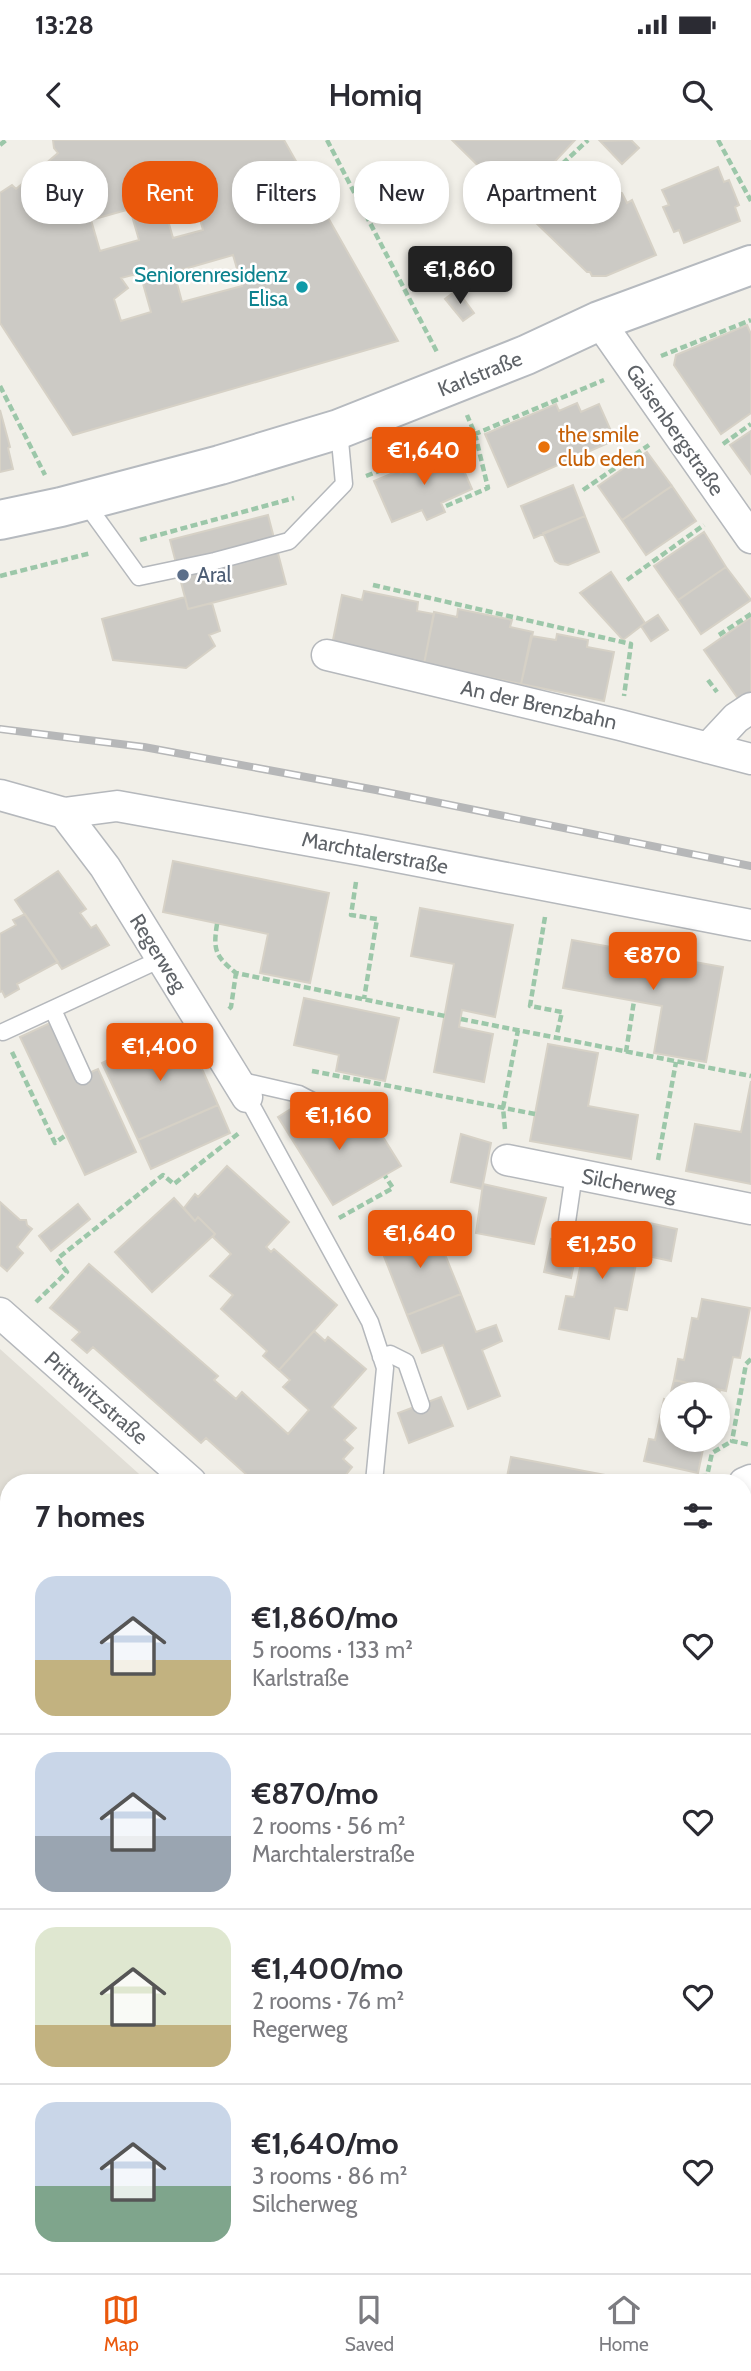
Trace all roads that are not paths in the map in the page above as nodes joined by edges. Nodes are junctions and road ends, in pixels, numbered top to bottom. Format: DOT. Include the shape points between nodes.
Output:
graph roads {
  1 [pos="751,265"];
  2 [pos="600,321"];
  3 [pos="339,429"];
  4 [pos="73,504"];
  5 [pos="0,520"];
  6 [pos="751,538"];
  7 [pos="327,654"];
  8 [pos="751,708"];
  9 [pos="708,748"];
  10 [pos="751,759"];
  11 [pos="0,795"];
  12 [pos="64,813"];
  13 [pos="751,925"];
  14 [pos="161,959"];
  15 [pos="53,1010"];
  16 [pos="3,1032"];
  17 [pos="83,1076"];
  18 [pos="248,1098"];
  19 [pos="361,1126"];
  20 [pos="506,1147"];
  21 [pos="574,1174"];
  22 [pos="751,1209"];
  23 [pos="564,1242"];
  24 [pos="6,1319"];
  25 [pos="382,1357"];
  26 [pos="421,1405"];
  27 [pos="182,1474"];
  28 [pos="375,1474"];
  1 -- 2 [label="main road, Karlstraße"];
  2 -- 3 [label="main road, Karlstraße"];
  2 -- 6 [label="street, Gaisenbergstraße"];
  3 -- 4 [label="main road, Karlstraße"];
  3 -- 4 [label="lane" via="344,484 289,541 139,578 118,546"];
  4 -- 5 [label="main road, Karlstraße"];
  7 -- 9 [label="street, An der Brenzbahn"];
  8 -- 9 [label="street"];
  9 -- 10 [label="street, An der Brenzbahn"];
  11 -- 12 [label="street, Marchtalerstraße"];
  12 -- 13 [label="street, Marchtalerstraße" via="117,806"];
  12 -- 14 [label="street, Regerweg"];
  14 -- 15 [label="lane"];
  14 -- 18 [label="street, Regerweg"];
  15 -- 16 [label="lane"];
  15 -- 17 [label="lane"];
  18 -- 19 [label="lane" via="299,1094"];
  18 -- 25 [label="lane, Regerweg" via="370,1322"];
  20 -- 21 [label="street, Silcherweg"];
  21 -- 22 [label="street, Silcherweg"];
  21 -- 23 [label="lane"];
  24 -- 27 [label="street, Prittwitzstraße"];
  25 -- 26 [label="lane" via="390,1353 407,1362"];
  25 -- 28 [label="lane, Regerweg" via="385,1368"];
}
